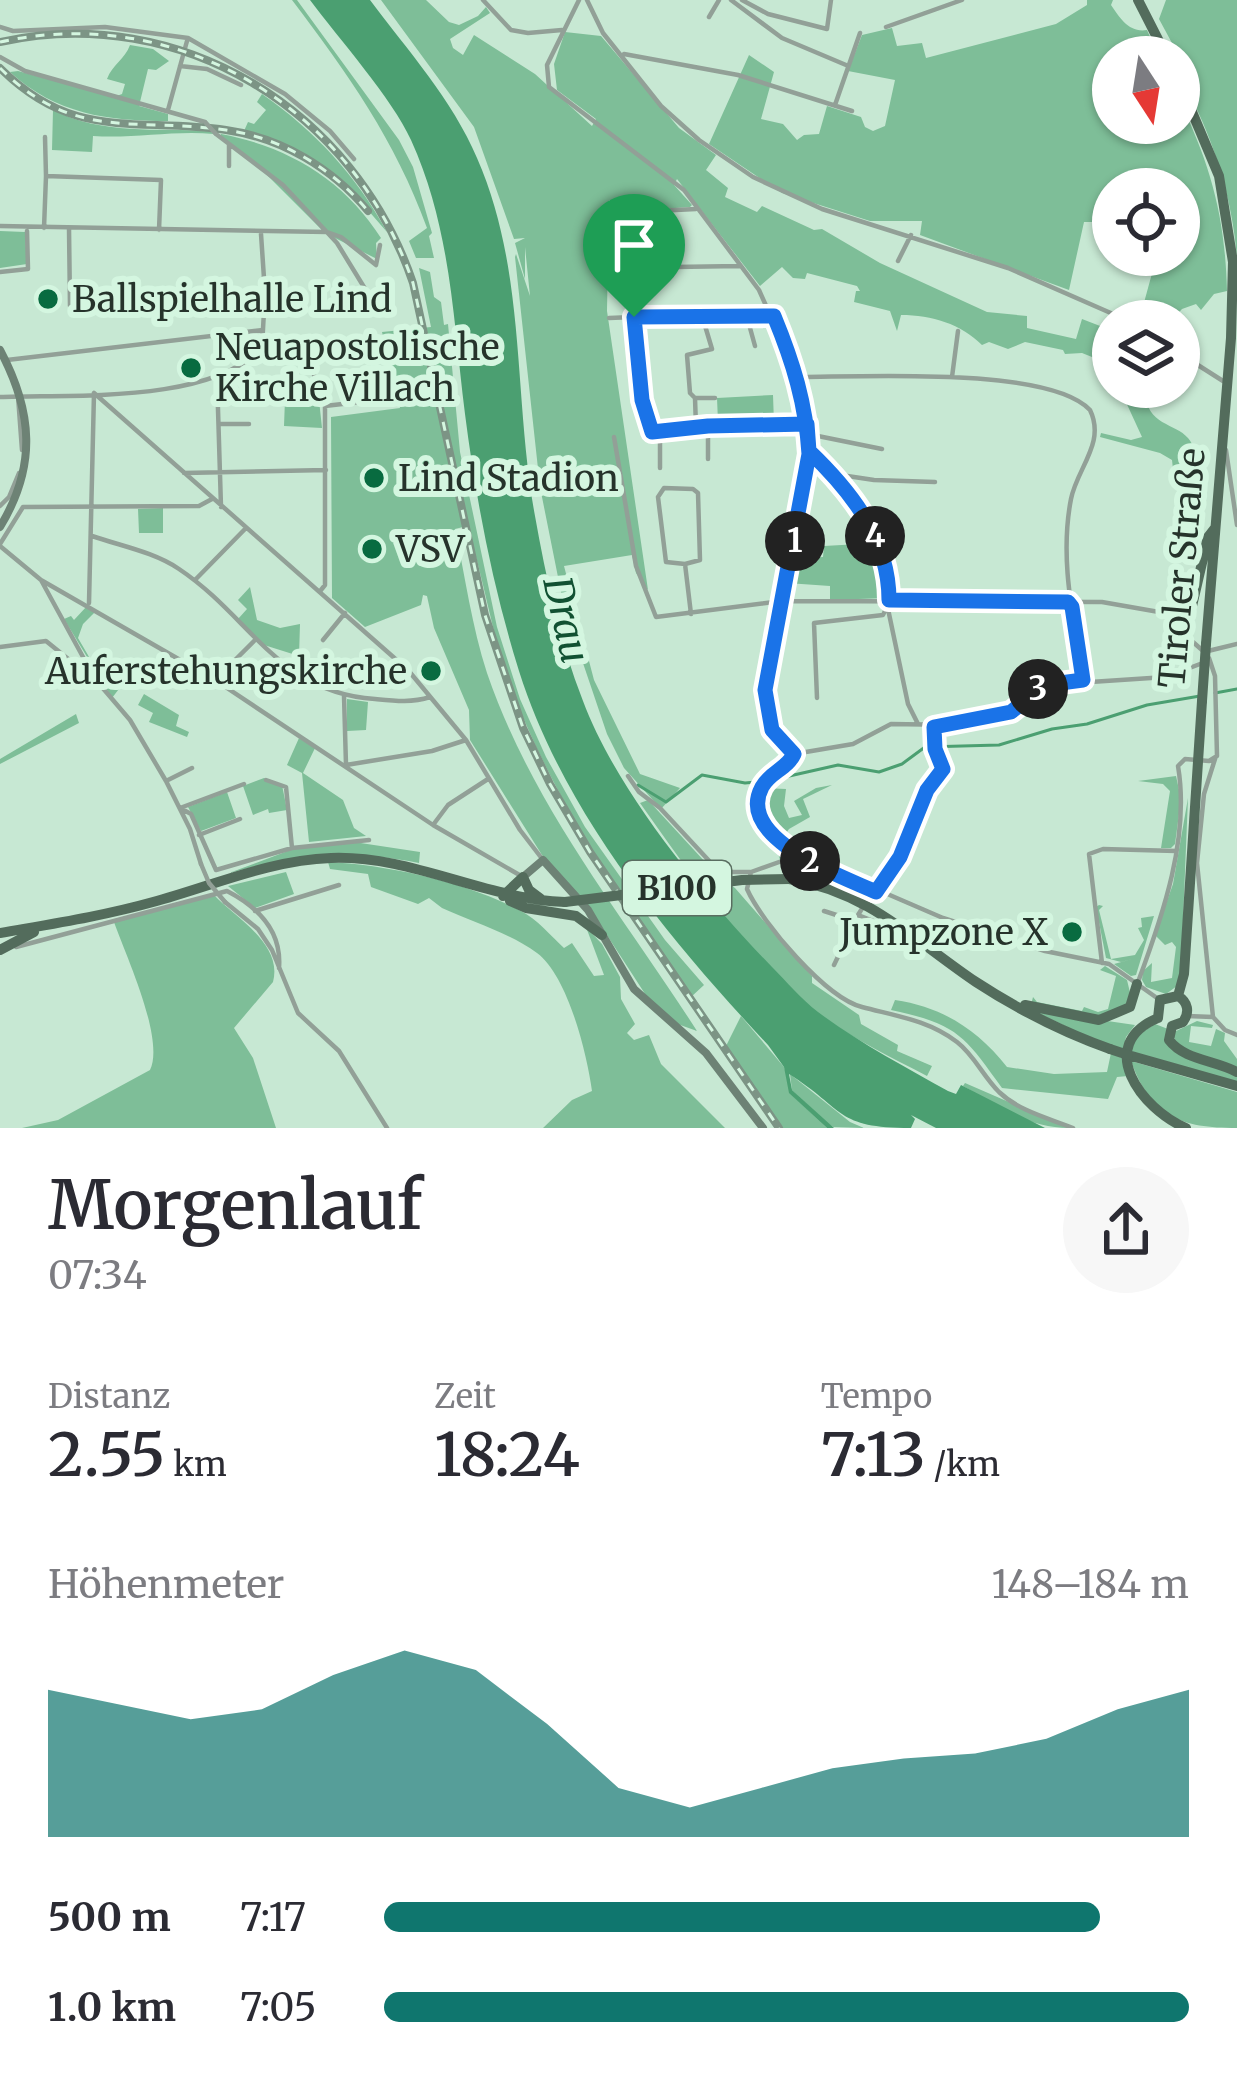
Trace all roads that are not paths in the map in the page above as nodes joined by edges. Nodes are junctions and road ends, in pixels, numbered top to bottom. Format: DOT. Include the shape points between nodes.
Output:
graph roads {
  1 [pos="483,0"];
  2 [pos="583,0"];
  3 [pos="719,0"];
  4 [pos="731,0"];
  5 [pos="831,0"];
  6 [pos="962,0"];
  7 [pos="1138,0"];
  8 [pos="745,1"];
  9 [pos="709,17"];
  10 [pos="0,27"];
  11 [pos="886,27"];
  12 [pos="562,30"];
  13 [pos="860,33"];
  14 [pos="1156,36"];
  15 [pos="188,38"];
  16 [pos="624,54"];
  17 [pos="0,57"];
  18 [pos="846,65"];
  19 [pos="180,66"];
  20 [pos="241,85"];
  21 [pos="835,105"];
  22 [pos="168,110"];
  23 [pos="852,111"];
  24 [pos="1200,127"];
  25 [pos="45,137"];
  26 [pos="229,144"];
  27 [pos="354,159"];
  28 [pos="229,166"];
  29 [pos="46,176"];
  30 [pos="698,208"];
  31 [pos="0,226"];
  32 [pos="27,228"];
  33 [pos="44,228"];
  34 [pos="69,228"];
  35 [pos="159,231"];
  36 [pos="325,231"];
  37 [pos="261,233"];
  38 [pos="616,233"];
  39 [pos="911,235"];
  40 [pos="380,244"];
  41 [pos="898,261"];
  42 [pos="743,266"];
  43 [pos="608,268"];
  44 [pos="0,272"];
  45 [pos="367,292"];
  46 [pos="265,293"];
  47 [pos="1092,305"];
  48 [pos="1235,309"];
  49 [pos="774,316"];
  50 [pos="634,317"];
  51 [pos="747,317"];
  52 [pos="609,318"];
  53 [pos="703,319"];
  54 [pos="263,330"];
  55 [pos="958,332"];
  56 [pos="755,346"];
  57 [pos="262,347"];
  58 [pos="0,350"];
  59 [pos="387,351"];
  60 [pos="298,352"];
  61 [pos="5,360"];
  62 [pos="1200,366"];
  63 [pos="217,377"];
  64 [pos="798,377"];
  65 [pos="952,377"];
  66 [pos="1232,387"];
  67 [pos="94,393"];
  68 [pos="19,396"];
  69 [pos="0,397"];
  70 [pos="695,398"];
  71 [pos="715,398"];
  72 [pos="368,401"];
  73 [pos="325,406"];
  74 [pos="1231,409"];
  75 [pos="221,424"];
  76 [pos="250,424"];
  77 [pos="807,424"];
  78 [pos="708,426"];
  79 [pos="696,428"];
  80 [pos="1224,432"];
  81 [pos="660,433"];
  82 [pos="808,434"];
  83 [pos="614,436"];
  84 [pos="882,449"];
  85 [pos="809,451"];
  86 [pos="708,459"];
  87 [pos="821,463"];
  88 [pos="807,466"];
  89 [pos="660,468"];
  90 [pos="221,470"];
  91 [pos="326,470"];
  92 [pos="184,473"];
  93 [pos="833,473"];
  94 [pos="935,482"];
  95 [pos="212,499"];
  96 [pos="2,506"];
  97 [pos="94,506"];
  98 [pos="221,507"];
  99 [pos="1237,525"];
  100 [pos="1217,526"];
  101 [pos="0,527"];
  102 [pos="246,528"];
  103 [pos="92,536"];
  104 [pos="0,545"];
  105 [pos="685,564"];
  106 [pos="40,580"];
  107 [pos="194,581"];
  108 [pos="321,590"];
  109 [pos="889,600"];
  110 [pos="782,601"];
  111 [pos="1068,602"];
  112 [pos="89,605"];
  113 [pos="887,609"];
  114 [pos="345,613"];
  115 [pos="692,614"];
  116 [pos="1185,636"];
  117 [pos="255,640"];
  118 [pos="323,640"];
  119 [pos="1237,644"];
  120 [pos="0,647"];
  121 [pos="1206,648"];
  122 [pos="1211,661"];
  123 [pos="95,679"];
  124 [pos="215,680"];
  125 [pos="1083,680"];
  126 [pos="344,696"];
  127 [pos="430,697"];
  128 [pos="818,698"];
  129 [pos="1208,698"];
  130 [pos="918,724"];
  131 [pos="934,727"];
  132 [pos="466,740"];
  133 [pos="794,754"];
  134 [pos="1197,759"];
  135 [pos="1215,759"];
  136 [pos="346,765"];
  137 [pos="191,768"];
  138 [pos="628,776"];
  139 [pos="489,778"];
  140 [pos="266,779"];
  141 [pos="166,781"];
  142 [pos="244,784"];
  143 [pos="180,808"];
  144 [pos="240,819"];
  145 [pos="434,825"];
  146 [pos="199,835"];
  147 [pos="369,840"];
  148 [pos="292,848"];
  149 [pos="1176,851"];
  150 [pos="797,855"];
  151 [pos="543,860"];
  152 [pos="751,872"];
  153 [pos="523,877"];
  154 [pos="339,885"];
  155 [pos="876,892"];
  156 [pos="503,896"];
  157 [pos="570,898"];
  158 [pos="869,900"];
  159 [pos="538,905"];
  160 [pos="863,907"];
  161 [pos="255,911"];
  162 [pos="824,911"];
  163 [pos="572,915"];
  164 [pos="856,918"];
  165 [pos="50,924"];
  166 [pos="0,934"];
  167 [pos="602,935"];
  168 [pos="921,950"];
  169 [pos="0,952"];
  170 [pos="1102,963"];
  171 [pos="833,965"];
  172 [pos="279,968"];
  173 [pos="1137,984"];
  174 [pos="992,991"];
  175 [pos="1178,996"];
  176 [pos="1160,1000"];
  177 [pos="1187,1016"];
  178 [pos="1214,1016"];
  179 [pos="1158,1018"];
  180 [pos="1099,1020"];
  181 [pos="1144,1023"];
  182 [pos="1172,1026"];
  183 [pos="1237,1035"];
  184 [pos="1235,1082"];
  185 [pos="387,1128"];
  186 [pos="763,1128"];
  187 [pos="1073,1128"];
  188 [pos="1186,1128"];
  1 -- 12 [label="street" via="511,30"];
  2 -- 12 [label="street"];
  2 -- 16 [label="street"];
  3 -- 9 [label="street"];
  4 -- 18 [label="street" via="782,38"];
  5 -- 8 [label="street" via="826,29"];
  6 -- 11 [label="street"];
  7 -- 14 [label="main road"];
  10 -- 15 [label="street" via="105,27"];
  12 -- 30 [label="street" via="545,73 549,87"];
  13 -- 18 [label="street"];
  15 -- 19 [label="street"];
  15 -- 27 [label="street" via="285,94"];
  16 -- 21 [label="street" via="738,75"];
  16 -- 39 [label="street" via="662,106 753,177 822,209"];
  17 -- 22 [label="street"];
  18 -- 21 [label="street"];
  19 -- 20 [label="street"];
  19 -- 22 [label="street"];
  21 -- 23 [label="street"];
  22 -- 26 [label="street, bridge" via="200,118"];
  24 -- 48 [label="main road, Tiroler Straße" via="1222,190"];
  25 -- 29 [label="street"];
  26 -- 28 [label="street"];
  26 -- 36 [label="street" via="284,185"];
  29 -- 33 [label="street"];
  29 -- 35 [label="street" via="160,180"];
  30 -- 38 [label="street" via="636,212"];
  30 -- 42 [label="street"];
  31 -- 32 [label="street"];
  32 -- 33 [label="street"];
  32 -- 44 [label="street" via="28,269"];
  33 -- 34 [label="street"];
  34 -- 35 [label="street"];
  34 -- 46 [label="street" via="70,306"];
  35 -- 37 [label="street"];
  36 -- 37 [label="street"];
  36 -- 40 [label="street" via="376,265"];
  36 -- 45 [label="street"];
  37 -- 46 [label="street"];
  39 -- 41 [label="street"];
  39 -- 47 [label="street"];
  42 -- 43 [label="street"];
  42 -- 49 [label="street"];
  46 -- 54 [label="street"];
  48 -- 66 [label="main road, Tiroler Straße"];
  49 -- 51 [label="street"];
  49 -- 64 [label="street"];
  50 -- 52 [label="street"];
  50 -- 53 [label="street"];
  50 -- 81 [label="street" via="642,400 652,432"];
  51 -- 53 [label="street"];
  51 -- 56 [label="street"];
  53 -- 70 [label="street" via="712,349 686,359"];
  54 -- 57 [label="street"];
  54 -- 61 [label="street"];
  55 -- 65 [label="street"];
  57 -- 60 [label="street"];
  57 -- 63 [label="street"];
  58 -- 61 [label="main road"];
  59 -- 60 [label="street"];
  60 -- 73 [label="street"];
  61 -- 68 [label="main road"];
  62 -- 66 [label="street"];
  63 -- 67 [label="street"];
  63 -- 75 [label="street"];
  64 -- 65 [label="street"];
  64 -- 77 [label="street"];
  65 -- 111 [label="street" via="1052,390 1090,410 1097,434 1071,495"];
  66 -- 74 [label="main road, Tiroler Straße"];
  67 -- 68 [label="street"];
  67 -- 92 [label="street"];
  67 -- 97 [label="street"];
  68 -- 69 [label="street"];
  68 -- 96 [label="street" via="21,462"];
  68 -- 101 [label="main road" via="27,465"];
  70 -- 71 [label="street"];
  70 -- 79 [label="street"];
  72 -- 73 [label="street"];
  73 -- 91 [label="street"];
  74 -- 80 [label="main road, Tiroler Straße"];
  75 -- 76 [label="street"];
  75 -- 90 [label="street"];
  77 -- 78 [label="street"];
  77 -- 82 [label="street"];
  78 -- 79 [label="street"];
  78 -- 86 [label="street"];
  79 -- 81 [label="street"];
  80 -- 99 [label="street"];
  80 -- 100 [label="main road, Tiroler Straße"];
  81 -- 89 [label="street"];
  82 -- 84 [label="street"];
  82 -- 85 [label="street"];
  83 -- 115 [label="street" via="636,566 654,616"];
  85 -- 87 [label="street"];
  85 -- 88 [label="street"];
  87 -- 88 [label="street"];
  87 -- 93 [label="street"];
  88 -- 110 [label="street"];
  90 -- 91 [label="street"];
  90 -- 92 [label="street"];
  90 -- 98 [label="street"];
  91 -- 108 [label="street"];
  92 -- 95 [label="street"];
  93 -- 94 [label="street"];
  93 -- 109 [label="street" via="875,537"];
  95 -- 97 [label="street" via="199,506"];
  95 -- 98 [label="street"];
  97 -- 103 [label="street"];
  97 -- 104 [label="street" via="23,507"];
  98 -- 102 [label="street"];
  100 -- 116 [label="main road"];
  100 -- 121 [label="main road, Tiroler Straße"];
  102 -- 107 [label="street"];
  102 -- 108 [label="street"];
  103 -- 107 [label="street" via="164,561"];
  103 -- 112 [label="street"];
  104 -- 106 [label="street"];
  105 -- 105 [label="street" via="700,560 698,493 664,488 658,497 666,562"];
  105 -- 115 [label="street"];
  106 -- 112 [label="street"];
  106 -- 123 [label="street"];
  107 -- 117 [label="street"];
  108 -- 114 [label="street"];
  109 -- 110 [label="street"];
  109 -- 111 [label="street"];
  109 -- 113 [label="street"];
  110 -- 115 [label="street"];
  110 -- 133 [label="street" via="765,708"];
  111 -- 116 [label="street" via="1160,612"];
  111 -- 125 [label="street"];
  112 -- 124 [label="street"];
  113 -- 128 [label="street" via="877,618 814,623"];
  113 -- 130 [label="street"];
  114 -- 118 [label="street"];
  114 -- 127 [label="street"];
  116 -- 121 [label="street"];
  117 -- 124 [label="street"];
  117 -- 126 [label="street" via="298,676"];
  119 -- 121 [label="street"];
  120 -- 123 [label="street" via="46,640"];
  121 -- 122 [label="street"];
  121 -- 129 [label="main road, Tiroler Straße, bridge"];
  122 -- 125 [label="street" via="1166,677"];
  122 -- 129 [label="street"];
  123 -- 141 [label="street"];
  124 -- 136 [label="street"];
  125 -- 131 [label="street" via="1045,685 1011,712"];
  126 -- 127 [label="street"];
  126 -- 136 [label="street"];
  127 -- 132 [label="street"];
  129 -- 134 [label="main road, Tiroler Straße"];
  129 -- 135 [label="street"];
  130 -- 131 [label="street"];
  130 -- 133 [label="street" via="891,724 847,746"];
  131 -- 155 [label="street" via="943,769"];
  132 -- 136 [label="street"];
  132 -- 139 [label="street"];
  133 -- 150 [label="street" via="759,798 776,842"];
  134 -- 135 [label="street"];
  134 -- 149 [label="street" via="1178,766 1184,793"];
  134 -- 175 [label="main road, Tiroler Straße"];
  135 -- 178 [label="street" via="1197,862"];
  136 -- 145 [label="street"];
  137 -- 141 [label="street"];
  138 -- 152 [label="street" via="713,865"];
  139 -- 145 [label="street" via="448,805"];
  139 -- 151 [label="street"];
  140 -- 148 [label="street" via="286,787"];
  141 -- 143 [label="street"];
  142 -- 143 [label="street"];
  143 -- 146 [label="street"];
  143 -- 172 [label="street, bridge" via="213,889 258,929"];
  144 -- 146 [label="street"];
  145 -- 153 [label="street"];
  146 -- 148 [label="street" via="221,871"];
  147 -- 148 [label="street"];
  149 -- 170 [label="street" via="1089,854"];
  149 -- 173 [label="street"];
  150 -- 152 [label="street"];
  150 -- 155 [label="street"];
  151 -- 153 [label="main road"];
  151 -- 157 [label="main road"];
  152 -- 187 [label="street" via="754,903 832,991 940,1030 1000,1093"];
  153 -- 156 [label="main road"];
  153 -- 159 [label="main road"];
  154 -- 161 [label="street"];
  155 -- 158 [label="street"];
  155 -- 170 [label="street" via="1014,942"];
  156 -- 159 [label="main road, B100"];
  156 -- 165 [label="main road, B100" via="403,865 331,858"];
  157 -- 159 [label="main road, B100"];
  157 -- 163 [label="main road"];
  157 -- 167 [label="main road"];
  157 -- 174 [label="main road, B100, bridge" via="790,879 881,911"];
  159 -- 163 [label="main road"];
  160 -- 164 [label="street"];
  161 -- 169 [label="street" via="219,891"];
  161 -- 172 [label="street" via="274,933"];
  162 -- 164 [label="street"];
  163 -- 167 [label="main road"];
  164 -- 168 [label="street" via="881,923"];
  164 -- 171 [label="street"];
  165 -- 166 [label="main road, B100"];
  165 -- 169 [label="main road"];
  167 -- 186 [label="main road" via="634,989 706,1053"];
  170 -- 173 [label="street"];
  172 -- 185 [label="street" via="298,1012 339,1051"];
  173 -- 176 [label="street"];
  173 -- 180 [label="main road" via="1130,1007"];
  174 -- 180 [label="main road" via="1048,1013"];
  174 -- 184 [label="main road, B100, bridge" via="1110,1049"];
  175 -- 176 [label="main road"];
  175 -- 177 [label="main road"];
  176 -- 179 [label="main road"];
  177 -- 178 [label="street"];
  177 -- 182 [label="main road"];
  178 -- 183 [label="street"];
  179 -- 181 [label="main road"];
  179 -- 182 [label="main road"];
  180 -- 181 [label="main road"];
  181 -- 188 [label="main road" via="1126,1046 1131,1072 1150,1105"];
  182 -- 184 [label="main road" via="1177,1050 1217,1062"];
}
